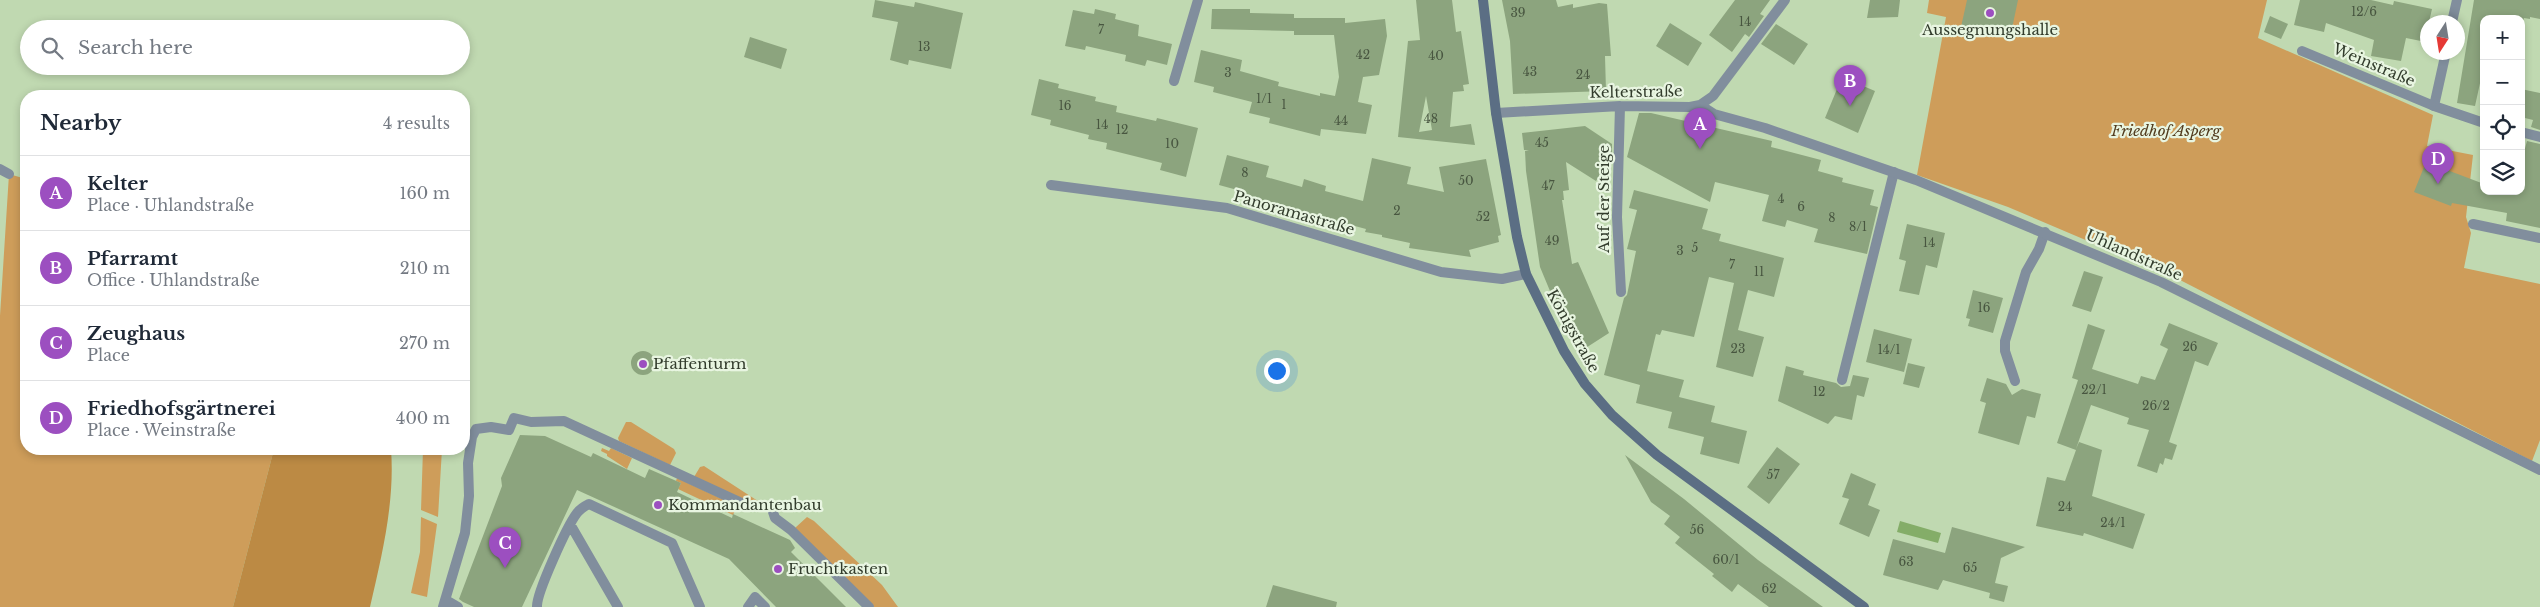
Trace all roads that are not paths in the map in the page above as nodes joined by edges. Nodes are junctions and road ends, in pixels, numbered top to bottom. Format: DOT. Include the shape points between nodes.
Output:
graph roads {
  1 [pos="1198,0"];
  2 [pos="1483,0"];
  3 [pos="1785,0"];
  4 [pos="2457,0"];
  5 [pos="2454,15"];
  6 [pos="2302,51"];
  7 [pos="2444,60"];
  8 [pos="1174,81"];
  9 [pos="1700,105"];
  10 [pos="1620,106"];
  11 [pos="2434,106"];
  12 [pos="1496,113"];
  13 [pos="2480,122"];
  14 [pos="2525,133"];
  15 [pos="2540,137"];
  16 [pos="1894,172"];
  17 [pos="1051,185"];
  18 [pos="2473,224"];
  19 [pos="2045,232"];
  20 [pos="2540,238"];
  21 [pos="1526,274"];
  22 [pos="1621,292"];
  23 [pos="1842,380"];
  24 [pos="2015,381"];
  25 [pos="470,450"];
  26 [pos="469,455"];
  27 [pos="2540,470"];
  28 [pos="746,505"];
  29 [pos="773,512"];
  30 [pos="570,524"];
  31 [pos="445,604"];
  32 [pos="458,607"];
  33 [pos="537,607"];
  34 [pos="618,607"];
  35 [pos="700,607"];
  36 [pos="748,607"];
  37 [pos="765,607"];
  38 [pos="869,607"];
  39 [pos="1864,607"];
  1 -- 8 [label="street"];
  2 -- 12 [label="main road, Königstraße"];
  3 -- 9 [label="street, Kelterstraße" via="1713,96"];
  4 -- 5 [label="street"];
  6 -- 11 [label="street, Weinstraße"];
  7 -- 11 [label="street"];
  9 -- 10 [label="street, Kelterstraße"];
  9 -- 16 [label="street, Uhlandstraße" via="1714,114"];
  10 -- 12 [label="street, Kelterstraße"];
  10 -- 22 [label="street, Auf der Steige" via="1617,217"];
  11 -- 13 [label="street, Weinstraße"];
  12 -- 21 [label="main road, Königstraße"];
  14 -- 15 [label="street"];
  16 -- 19 [label="street, Uhlandstraße"];
  16 -- 23 [label="street"];
  17 -- 21 [label="street, Panoramastraße" via="1227,208 1442,272 1502,279"];
  18 -- 20 [label="street"];
  19 -- 24 [label="street" via="2026,272 2004,341"];
  19 -- 27 [label="street, Uhlandstraße" via="2228,313"];
  21 -- 39 [label="main road, Königstraße" via="1564,351 1585,384 1612,415 1657,455"];
  25 -- 28 [label="street" via="476,429 509,430 514,418 530,422 564,421"];
  26 -- 31 [label="street" via="465,533"];
  29 -- 38 [label="street" via="775,518"];
  30 -- 33 [label="street"];
  30 -- 34 [label="street"];
  30 -- 35 [label="street" via="578,511 589,504 672,542"];
  31 -- 32 [label="street"];
  36 -- 37 [label="street" via="755,597"];
}
